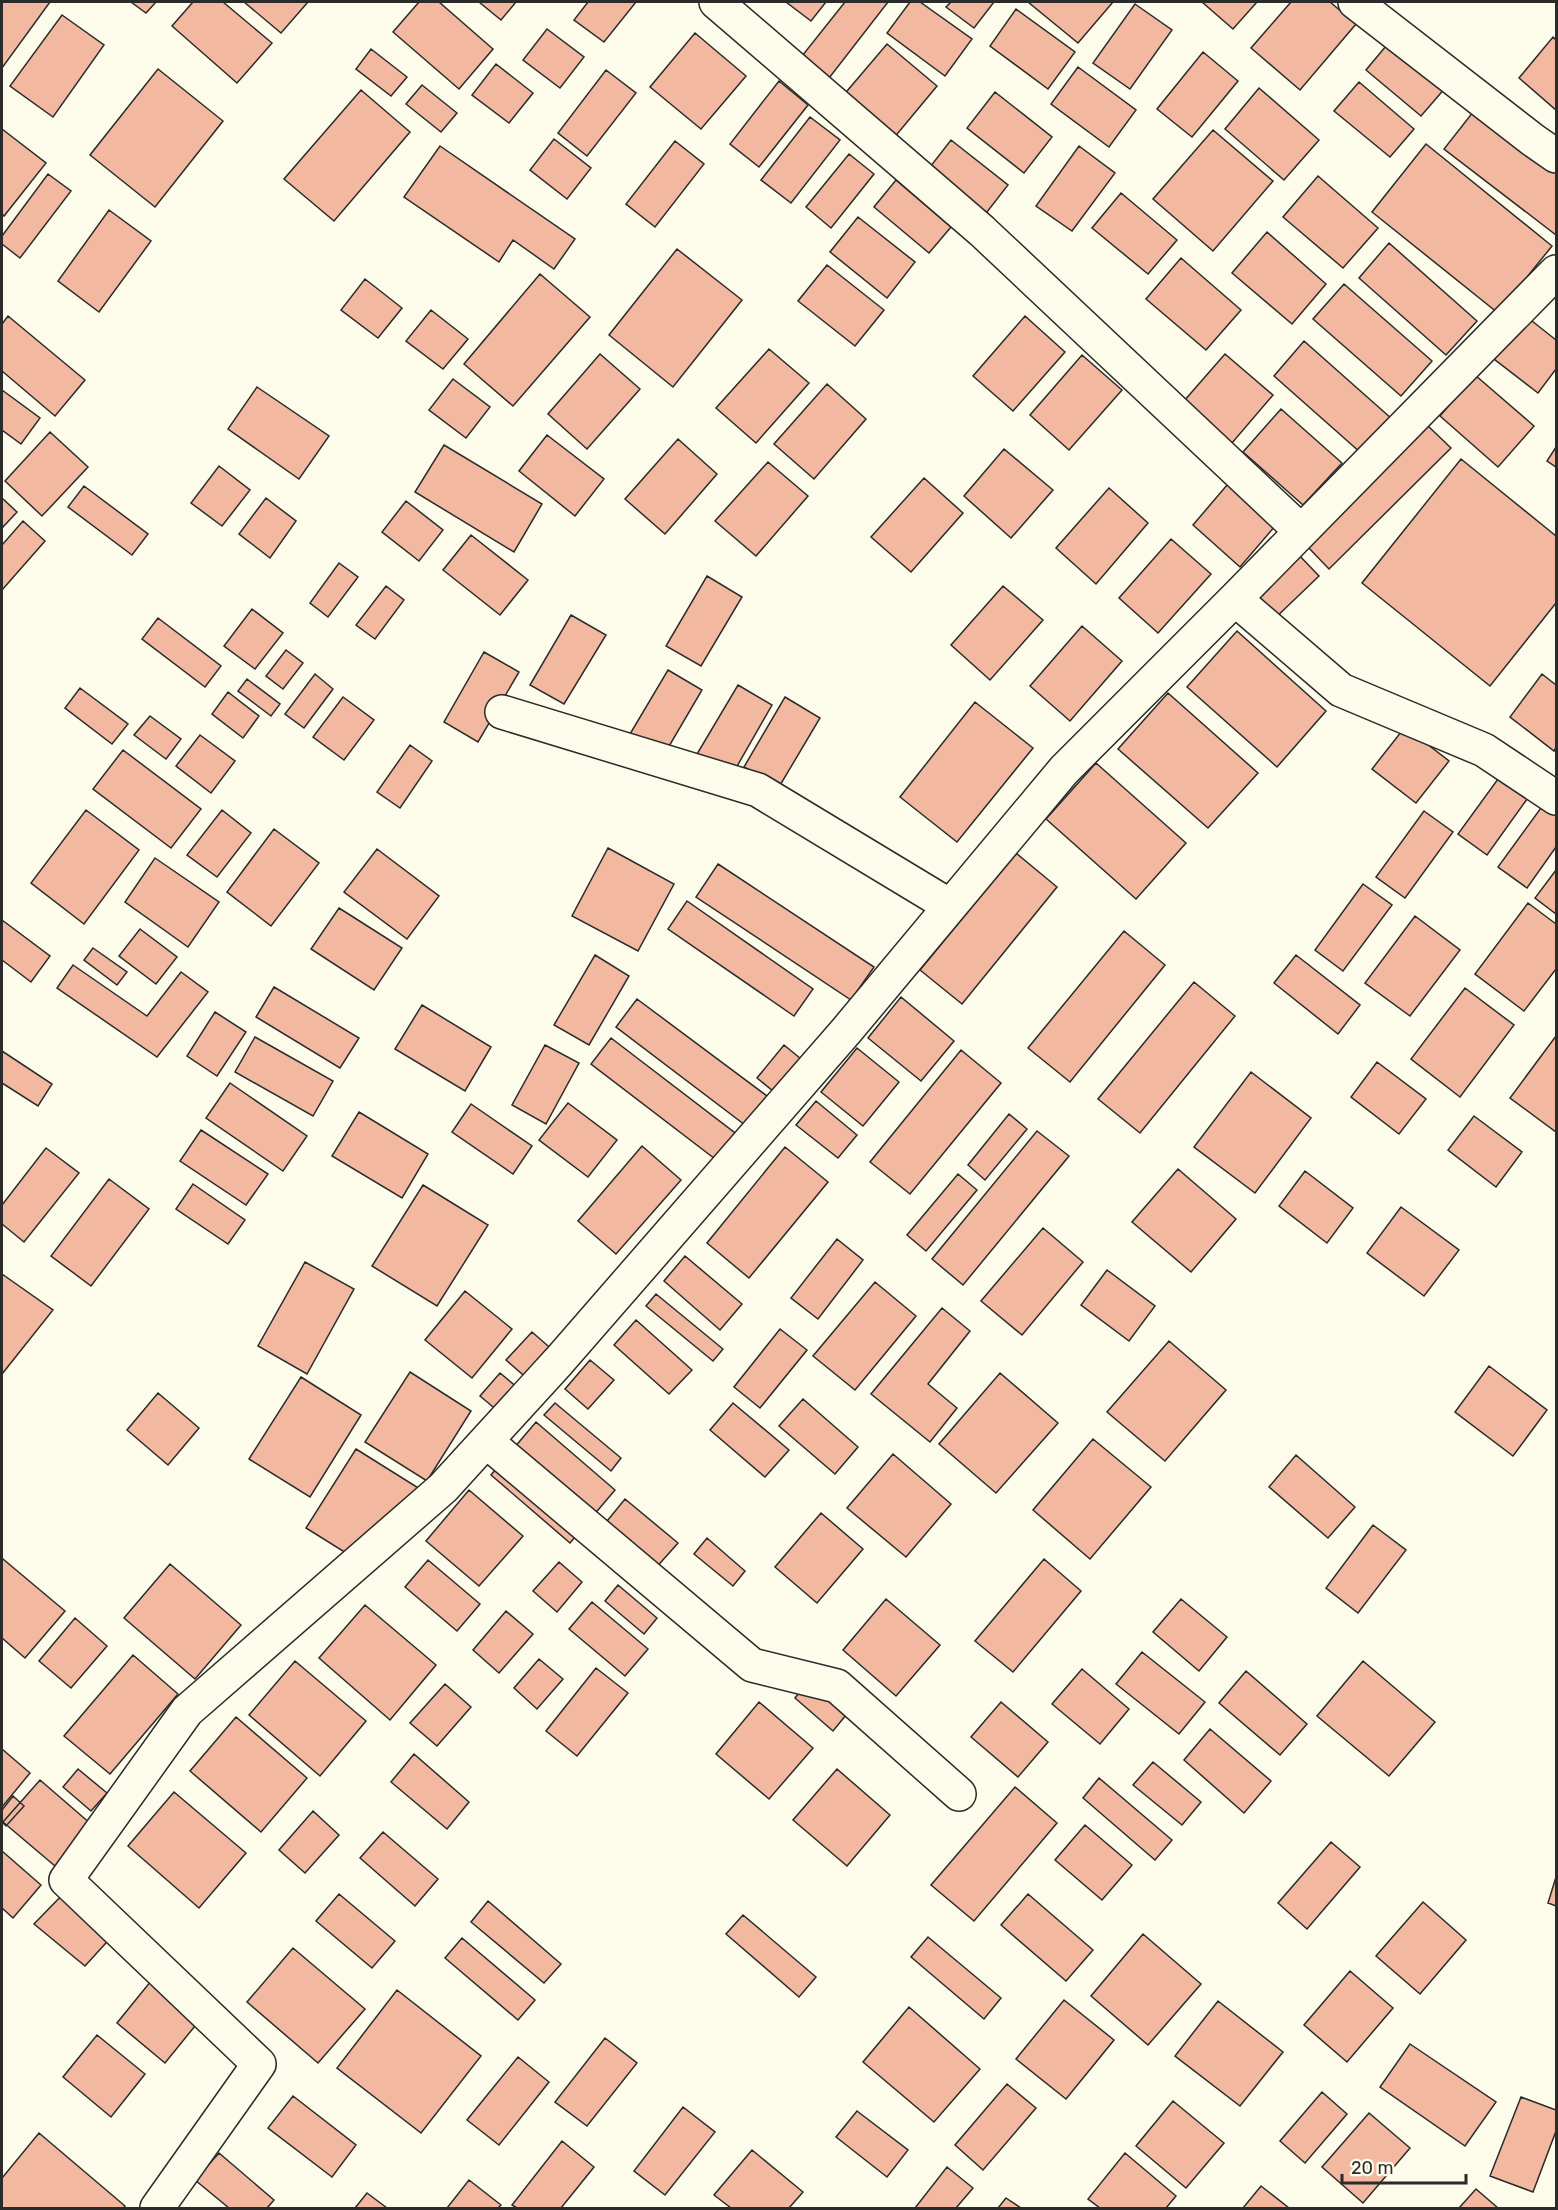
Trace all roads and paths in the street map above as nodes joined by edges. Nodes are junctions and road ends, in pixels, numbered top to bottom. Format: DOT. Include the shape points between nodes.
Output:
graph roads {
  1 [pos="716,2"];
  2 [pos="1356,2"];
  3 [pos="1557,156"];
  4 [pos="1557,272"];
  5 [pos="1301,531"];
  6 [pos="1235,599"];
  7 [pos="502,712"];
  8 [pos="1557,798"];
  9 [pos="950,906"];
  10 [pos="486,1441"];
  11 [pos="960,1794"];
  12 [pos="157,2208"];
  1 -- 5 [label="street" via="982,231"];
  2 -- 3 [label="street"];
  4 -- 5 [label="street"];
  5 -- 6 [label="street"];
  6 -- 8 [label="street" via="1341,690 1484,750"];
  6 -- 9 [label="street" via="1064,770"];
  7 -- 9 [label="street" via="758,790"];
  9 -- 10 [label="street" via="847,1030"];
  10 -- 11 [label="street" via="752,1665 837,1686"];
  10 -- 12 [label="street" via="443,1488 188,1712 66,1880 259,2064"];
}
